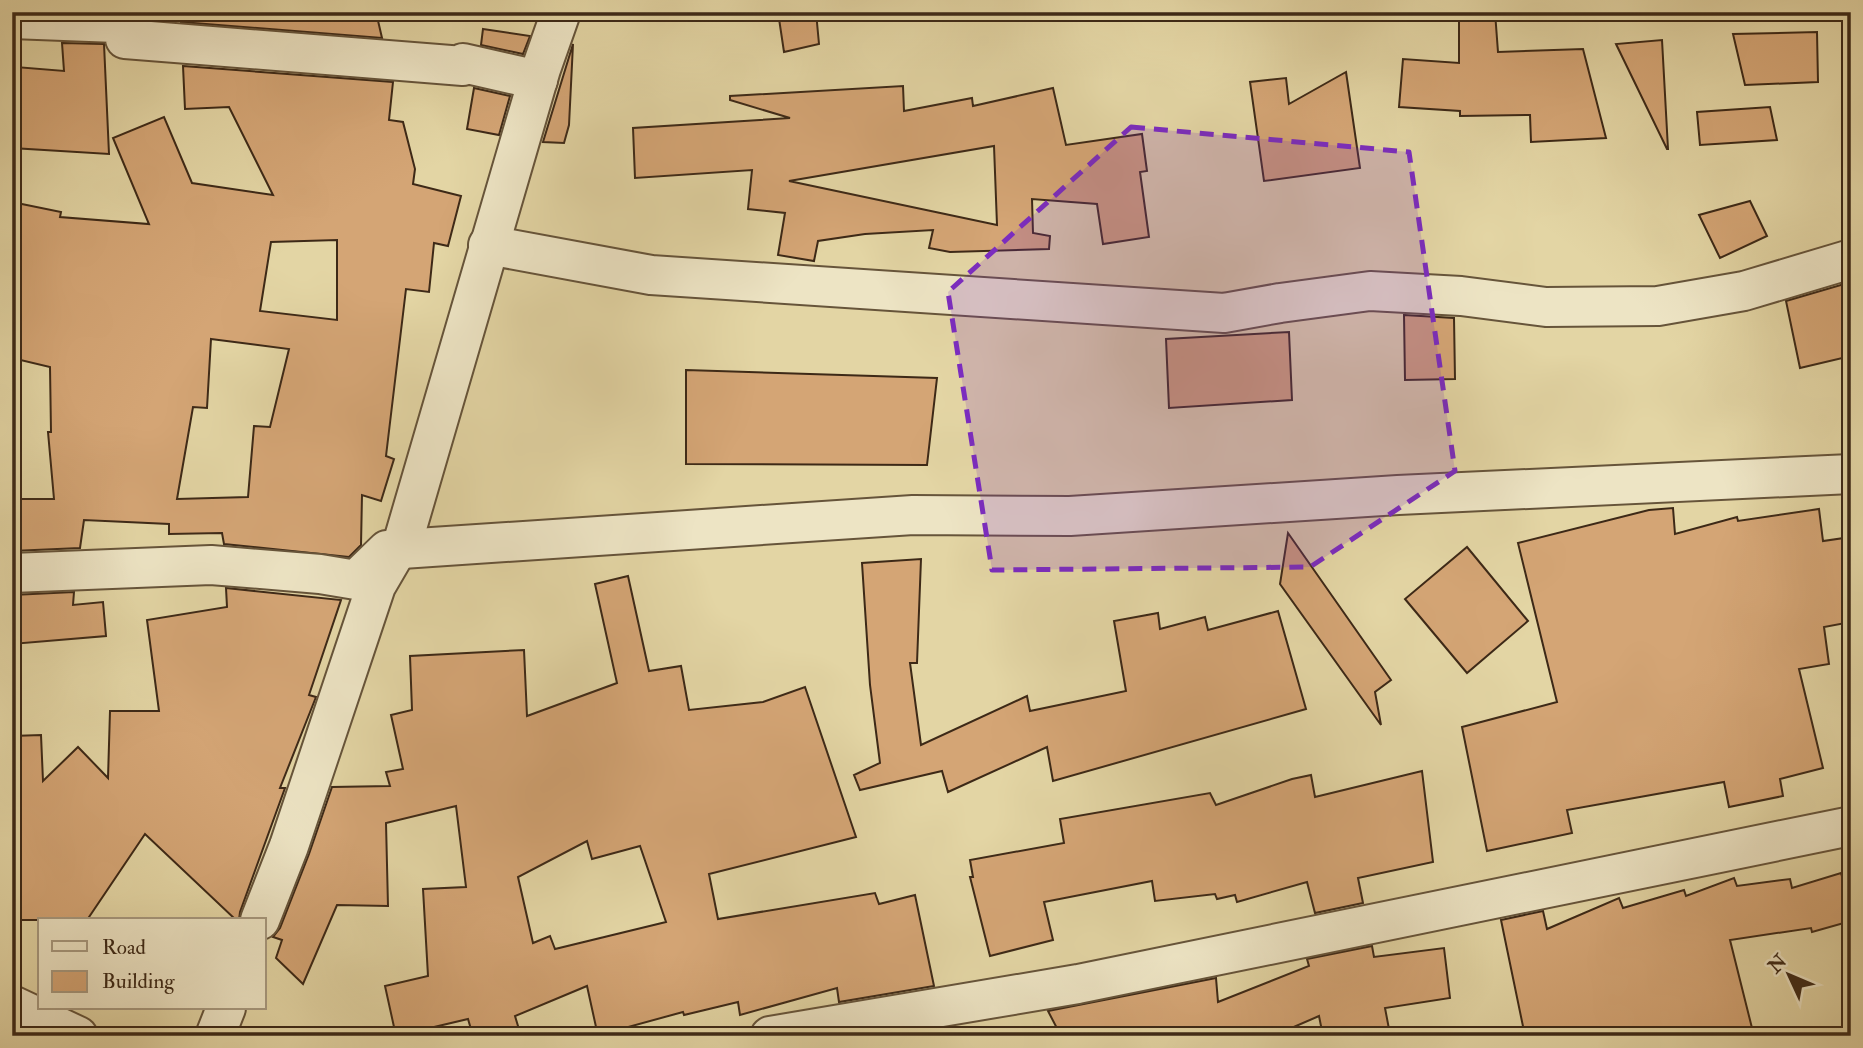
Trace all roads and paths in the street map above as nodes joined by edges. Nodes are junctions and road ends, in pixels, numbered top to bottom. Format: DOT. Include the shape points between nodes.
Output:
graph roads {
  1 [pos="561,12"];
  2 [pos="12,19"];
  3 [pos="538,80"];
  4 [pos="488,245"];
  5 [pos="1851,259"];
  6 [pos="1851,474"];
  7 [pos="397,550"];
  8 [pos="12,573"];
  9 [pos="1851,826"];
  10 [pos="261,918"];
  11 [pos="12,1005"];
  12 [pos="225,1010"];
  13 [pos="78,1036"];
  14 [pos="215,1036"];
  15 [pos="770,1036"];
  1 -- 3 [label="street"];
  2 -- 3 [label="street" via="116,23 126,25 125,40 463,64"];
  3 -- 4 [label="street"];
  4 -- 5 [label="street" via="651,275 1224,313 1370,291 1546,307 1658,306 1744,291"];
  4 -- 7 [label="street"];
  6 -- 7 [label="street" via="1070,516 913,515"];
  7 -- 8 [label="street" via="387,550 356,580 211,565"];
  7 -- 10 [label="street" via="376,586"];
  9 -- 15 [label="street" via="1078,984"];
  11 -- 13 [label="street"];
  12 -- 14 [label="street"];
}
